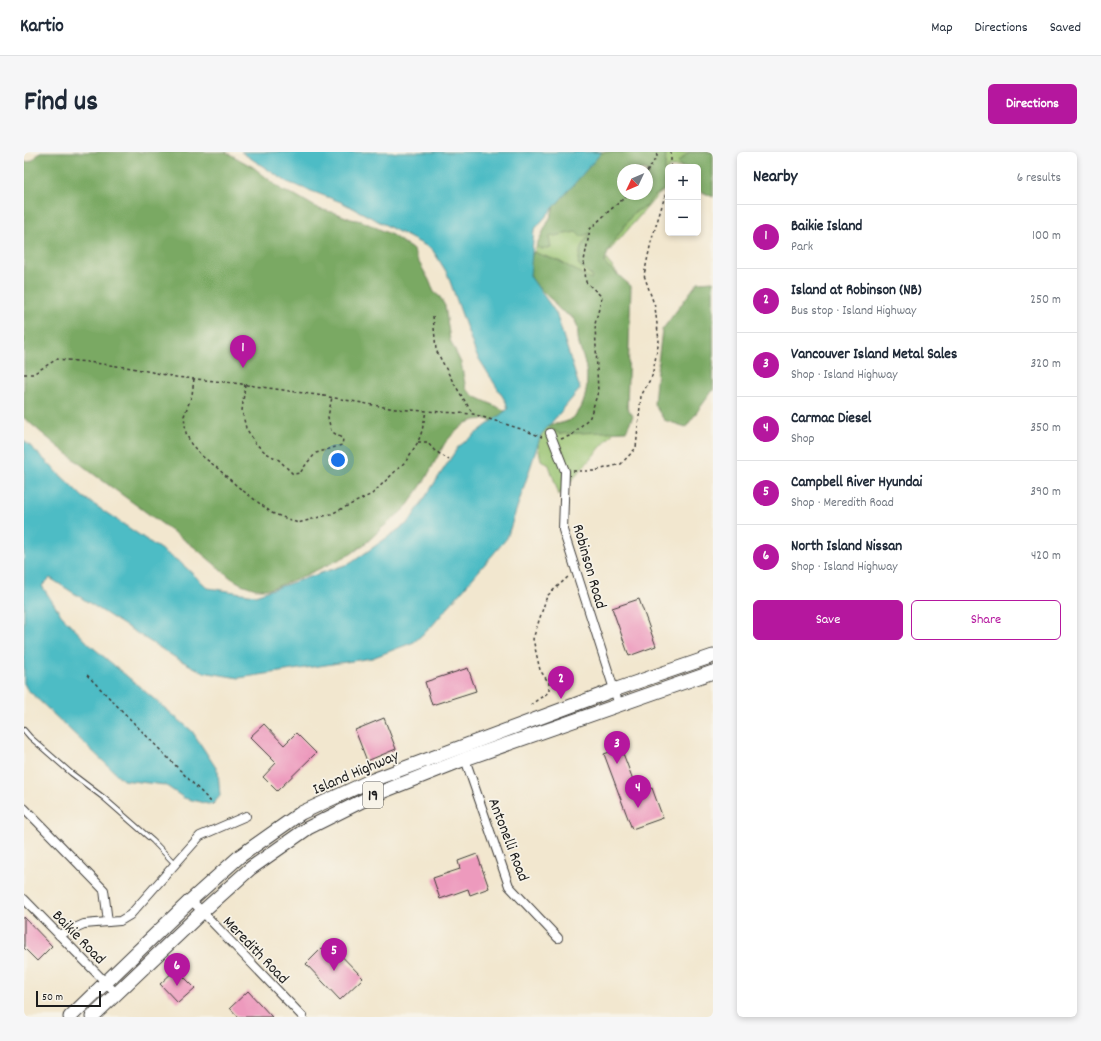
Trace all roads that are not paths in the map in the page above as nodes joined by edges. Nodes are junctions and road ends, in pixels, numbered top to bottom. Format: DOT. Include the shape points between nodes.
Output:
graph roads {
  1 [pos="552,437"];
  2 [pos="713,656"];
  3 [pos="713,672"];
  4 [pos="614,690"];
  5 [pos="619,705"];
  6 [pos="24,730"];
  7 [pos="465,758"];
  8 [pos="24,808"];
  9 [pos="246,816"];
  10 [pos="175,865"];
  11 [pos="24,899"];
  12 [pos="191,900"];
  13 [pos="202,912"];
  14 [pos="108,922"];
  15 [pos="59,935"];
  16 [pos="558,938"];
  17 [pos="105,982"];
  18 [pos="116,993"];
  19 [pos="70,1017"];
  20 [pos="92,1017"];
  21 [pos="303,1017"];
  1 -- 4 [label="street, Robinson Road" via="565,471 563,530"];
  2 -- 4 [label="main road, Island Highway / 19"];
  3 -- 5 [label="main road, Island Highway / 19"];
  4 -- 5 [label="street, Robinson Road"];
  4 -- 12 [label="main road, Island Highway / 19" via="370,781 301,813 240,856"];
  5 -- 7 [label="main road, Island Highway / 19"];
  6 -- 10 [label="lane" via="71,773 154,840"];
  7 -- 13 [label="main road, Island Highway / 19" via="374,795 308,828 251,868"];
  7 -- 16 [label="street, Antonelli Road" via="509,886"];
  8 -- 14 [label="street" via="104,890"];
  9 -- 10 [label="street" via="200,836"];
  10 -- 14 [label="street" via="130,915 120,921"];
  11 -- 15 [label="street, Baikie Road"];
  12 -- 13 [label="street, Meredith Road"];
  12 -- 17 [label="main road, Island Highway / 19"];
  13 -- 18 [label="main road, Island Highway / 19"];
  13 -- 21 [label="street, Meredith Road"];
  14 -- 15 [label="street" via="84,924"];
  15 -- 17 [label="street, Baikie Road"];
  17 -- 18 [label="street, Baikie Road"];
  17 -- 19 [label="main road, Island Highway / 19"];
  18 -- 20 [label="main road, Island Highway / 19"];
}
